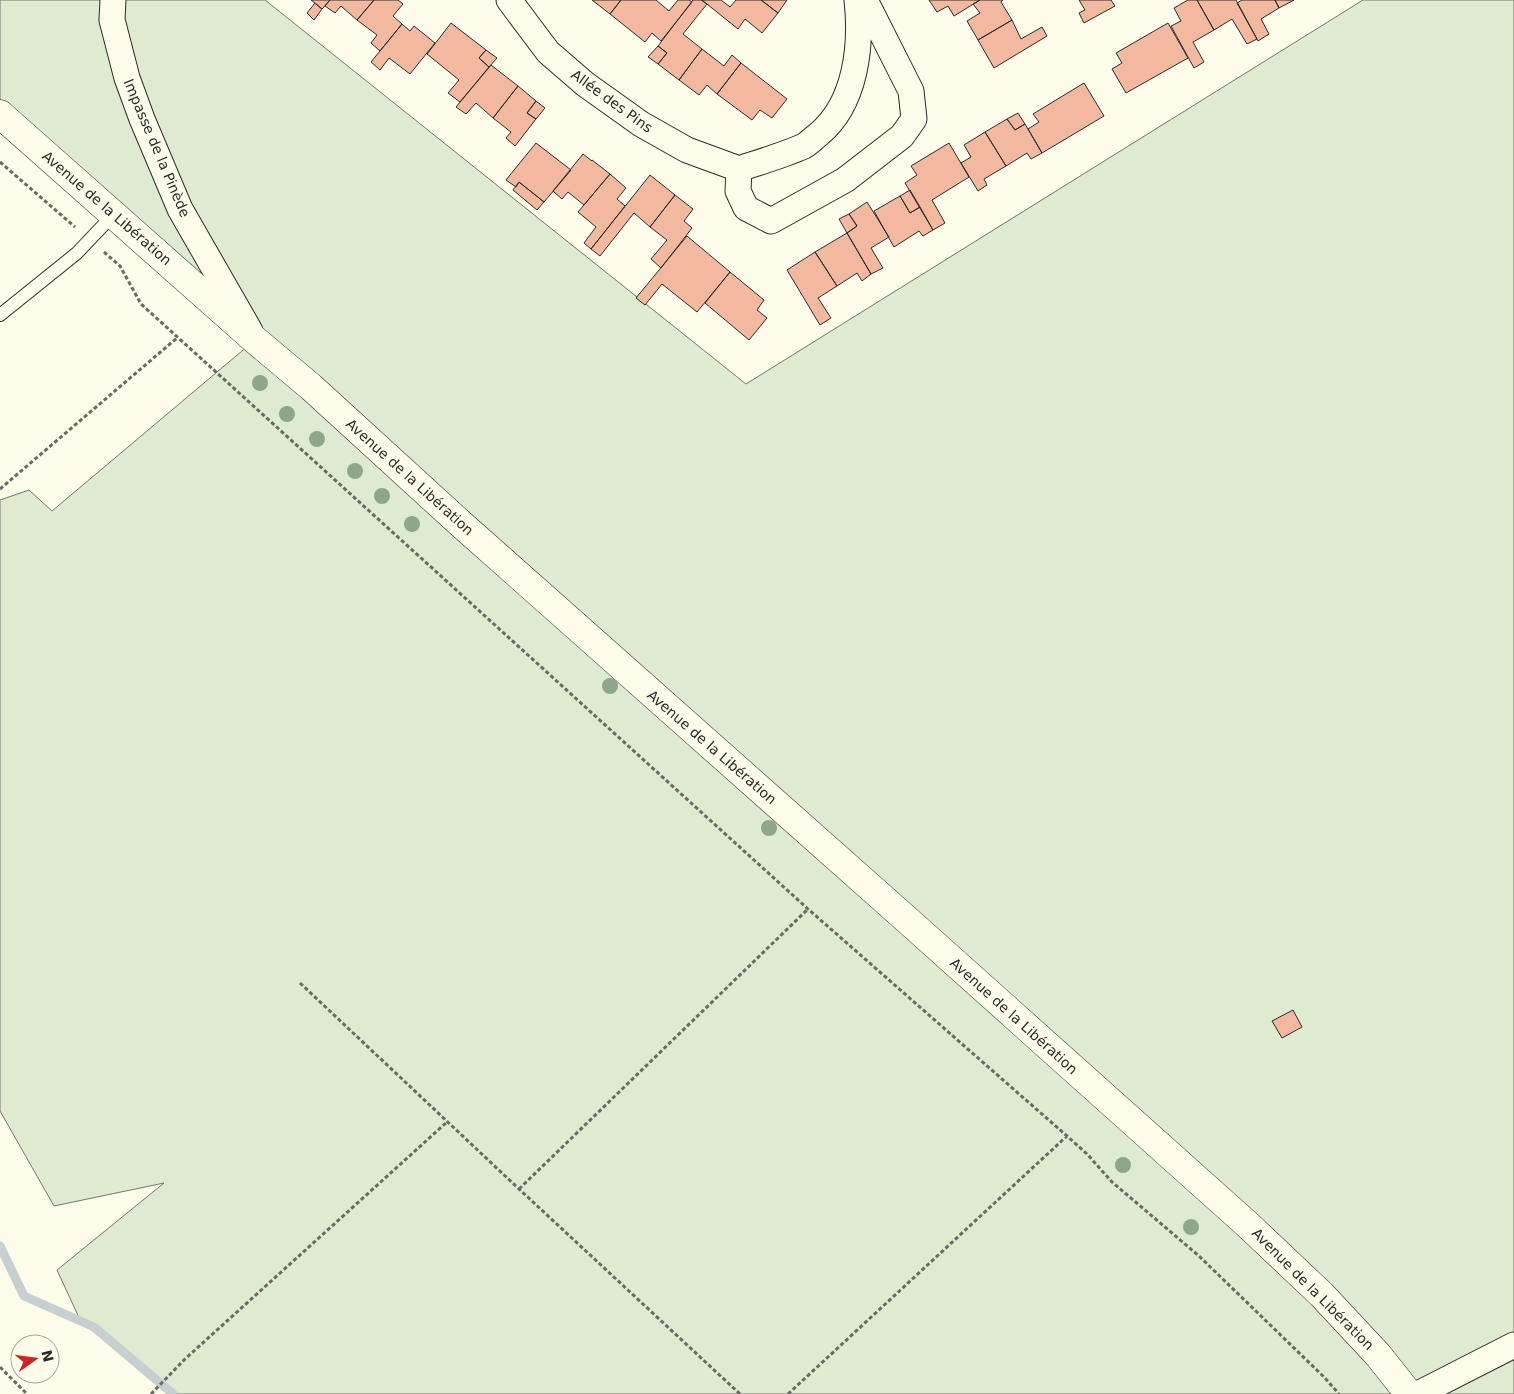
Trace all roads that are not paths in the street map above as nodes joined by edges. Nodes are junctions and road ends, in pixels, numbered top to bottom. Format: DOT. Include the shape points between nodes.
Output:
graph roads {
  1 [pos="113,0"];
  2 [pos="509,0"];
  3 [pos="857,0"];
  4 [pos="865,0"];
  5 [pos="0,114"];
  6 [pos="739,169"];
  7 [pos="114,214"];
  8 [pos="0,315"];
  9 [pos="255,340"];
  10 [pos="1514,1345"];
  11 [pos="1409,1394"];
  12 [pos="1418,1394"];
  1 -- 9 [label="street, Impasse de la Pinède" via="112,20 142,119 180,209"];
  2 -- 6 [label="street, Allée des Pins" via="548,52 585,84 641,124 688,150"];
  3 -- 6 [label="street" via="859,44 853,74 844,100 829,125 805,145"];
  4 -- 6 [label="street" via="911,91 914,118 902,136 845,180 771,221 746,208 738,191"];
  5 -- 7 [label="main road, Avenue de la Libération"];
  7 -- 8 [label="lane" via="77,253"];
  7 -- 9 [label="main road, Avenue de la Libération"];
  9 -- 11 [label="main road, Avenue de la Libération" via="1248,1225 1322,1295"];
  10 -- 12 [label="street"];
}
